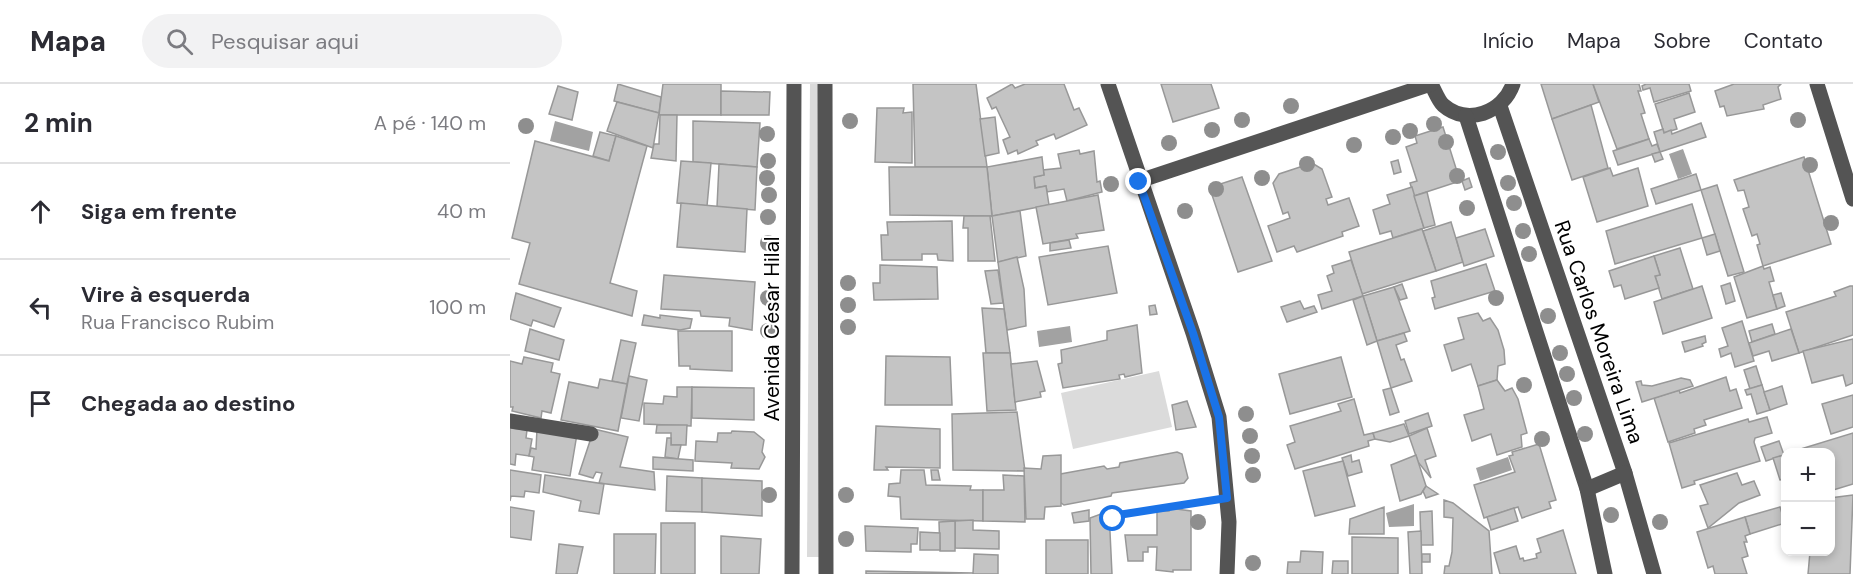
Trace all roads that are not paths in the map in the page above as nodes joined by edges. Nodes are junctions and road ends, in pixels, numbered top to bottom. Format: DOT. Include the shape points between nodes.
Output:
graph roads {
  1 [pos="794,84"];
  2 [pos="825,84"];
  3 [pos="1108,84"];
  4 [pos="1431,84"];
  5 [pos="1513,84"];
  6 [pos="1817,84"];
  7 [pos="1500,106"];
  8 [pos="1466,116"];
  9 [pos="1139,182"];
  10 [pos="1853,199"];
  11 [pos="510,421"];
  12 [pos="591,434"];
  13 [pos="1625,473"];
  14 [pos="1587,489"];
  15 [pos="792,574"];
  16 [pos="826,574"];
  17 [pos="1227,574"];
  18 [pos="1605,574"];
  19 [pos="1654,574"];
  1 -- 15 [label="street, Avenida César Hilal"];
  2 -- 16 [label="street"];
  3 -- 9 [label="street"];
  4 -- 8 [label="street" via="1441,103"];
  4 -- 9 [label="street"];
  5 -- 7 [label="street"];
  6 -- 10 [label="street"];
  7 -- 8 [label="street" via="1487,113"];
  7 -- 13 [label="street, Rua Carlos Moreira Lima"];
  8 -- 14 [label="street"];
  9 -- 17 [label="street" via="1219,417 1229,522"];
  11 -- 12 [label="street"];
  13 -- 14 [label="street"];
  13 -- 19 [label="street, Rua Carlos Moreira Lima"];
  14 -- 18 [label="street"];
}
